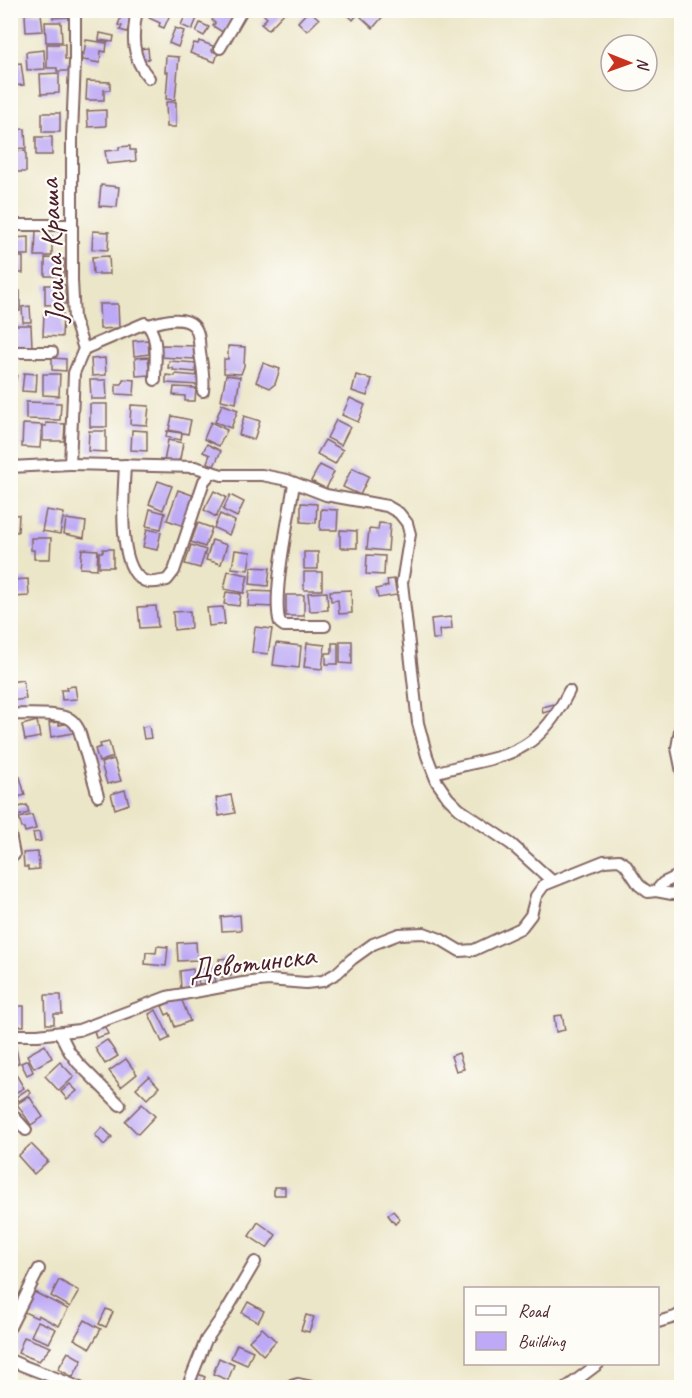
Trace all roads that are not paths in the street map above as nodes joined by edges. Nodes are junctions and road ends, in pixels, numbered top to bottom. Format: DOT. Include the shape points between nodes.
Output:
graph roads {
  1 [pos="75,10"];
  2 [pos="137,10"];
  3 [pos="242,10"];
  4 [pos="220,48"];
  5 [pos="149,78"];
  6 [pos="10,225"];
  7 [pos="72,225"];
  8 [pos="149,325"];
  9 [pos="84,349"];
  10 [pos="10,352"];
  11 [pos="52,352"];
  12 [pos="155,380"];
  13 [pos="203,391"];
  14 [pos="70,464"];
  15 [pos="126,465"];
  16 [pos="10,467"];
  17 [pos="212,472"];
  18 [pos="294,483"];
  19 [pos="325,626"];
  20 [pos="569,691"];
  21 [pos="10,714"];
  22 [pos="681,719"];
  23 [pos="434,772"];
  24 [pos="681,772"];
  25 [pos="99,796"];
  26 [pos="10,834"];
  27 [pos="14,855"];
  28 [pos="681,874"];
  29 [pos="552,881"];
  30 [pos="656,891"];
  31 [pos="681,893"];
  32 [pos="60,1033"];
  33 [pos="10,1035"];
  34 [pos="120,1105"];
  35 [pos="10,1112"];
  36 [pos="26,1130"];
  37 [pos="255,1262"];
  38 [pos="39,1269"];
  39 [pos="681,1313"];
  40 [pos="659,1321"];
  41 [pos="10,1327"];
  42 [pos="10,1360"];
  43 [pos="597,1365"];
  44 [pos="47,1382"];
  45 [pos="80,1388"];
  46 [pos="187,1388"];
  47 [pos="283,1388"];
  48 [pos="317,1388"];
  49 [pos="566,1388"];
  1 -- 7 [label="street, Јосипа Краша"];
  2 -- 5 [label="street" via="135,54"];
  3 -- 4 [label="street"];
  6 -- 7 [label="street"];
  7 -- 9 [label="street, Јосипа Краша" via="74,320"];
  8 -- 9 [label="street" via="141,323"];
  8 -- 12 [label="street" via="155,342"];
  8 -- 13 [label="street" via="173,320 194,326 199,337"];
  9 -- 14 [label="street, Јосипа Краша" via="74,373"];
  10 -- 11 [label="street"];
  14 -- 15 [label="street"];
  14 -- 16 [label="street"];
  15 -- 17 [label="street" via="195,466"];
  15 -- 17 [label="street" via="126,554 131,568 147,582 167,580 174,571 204,481"];
  17 -- 18 [label="street" via="262,475"];
  18 -- 19 [label="street" via="279,582 278,617 285,626"];
  18 -- 23 [label="street" via="326,495 387,506 404,518 410,534 402,583 418,723"];
  20 -- 23 [label="street" via="552,719 524,746 499,758"];
  21 -- 25 [label="street" via="74,721"];
  22 -- 24 [label="street" via="677,748"];
  23 -- 29 [label="street" via="442,790 459,809 511,844"];
  26 -- 27 [label="street"];
  28 -- 30 [label="street"];
  29 -- 30 [label="street" via="612,859 625,864 644,890"];
  29 -- 32 [label="street, Девотинска" via="539,890 531,915 521,928 474,950 460,951 432,936 407,932 373,944 330,978 314,982 243,983 167,997 102,1023"];
  30 -- 31 [label="street"];
  32 -- 33 [label="street, Девотинска"];
  32 -- 34 [label="street" via="78,1063"];
  35 -- 36 [label="street"];
  37 -- 46 [label="street" via="206,1340"];
  38 -- 41 [label="street"];
  39 -- 40 [label="street"];
  42 -- 44 [label="street"];
  43 -- 49 [label="street"];
  44 -- 45 [label="street" via="64,1380"];
  47 -- 48 [label="street" via="298,1384"];
}
